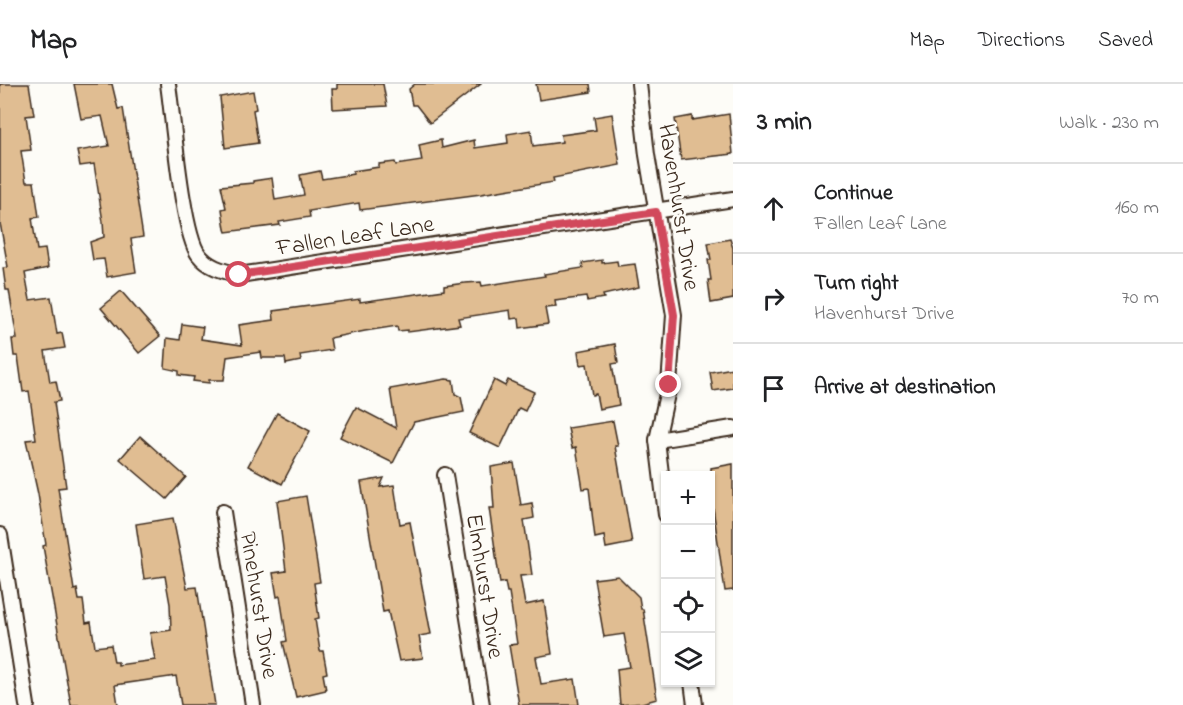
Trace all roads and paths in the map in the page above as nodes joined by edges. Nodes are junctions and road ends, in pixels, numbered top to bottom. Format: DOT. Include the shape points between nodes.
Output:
graph roads {
  1 [pos="168,84"];
  2 [pos="639,84"];
  3 [pos="733,199"];
  4 [pos="656,212"];
  5 [pos="733,428"];
  6 [pos="657,440"];
  7 [pos="661,473"];
  8 [pos="445,475"];
  9 [pos="223,512"];
  10 [pos="0,535"];
  11 [pos="693,687"];
  12 [pos="27,705"];
  13 [pos="253,705"];
  14 [pos="482,705"];
  15 [pos="695,705"];
  1 -- 4 [label="street, Fallen Leaf Lane" via="187,224 198,254 211,267 239,275"];
  2 -- 4 [label="street, Havenhurst Drive"];
  3 -- 4 [label="street, Fallen Leaf Lane"];
  4 -- 6 [label="street, Havenhurst Drive" via="674,315 669,385"];
  5 -- 6 [label="street"];
  6 -- 7 [label="street, Havenhurst Drive"];
  8 -- 14 [label="street, Elmhurst Drive"];
  9 -- 13 [label="street, Pinehurst Drive"];
  10 -- 12 [label="street"];
  11 -- 15 [label="street"];
}
